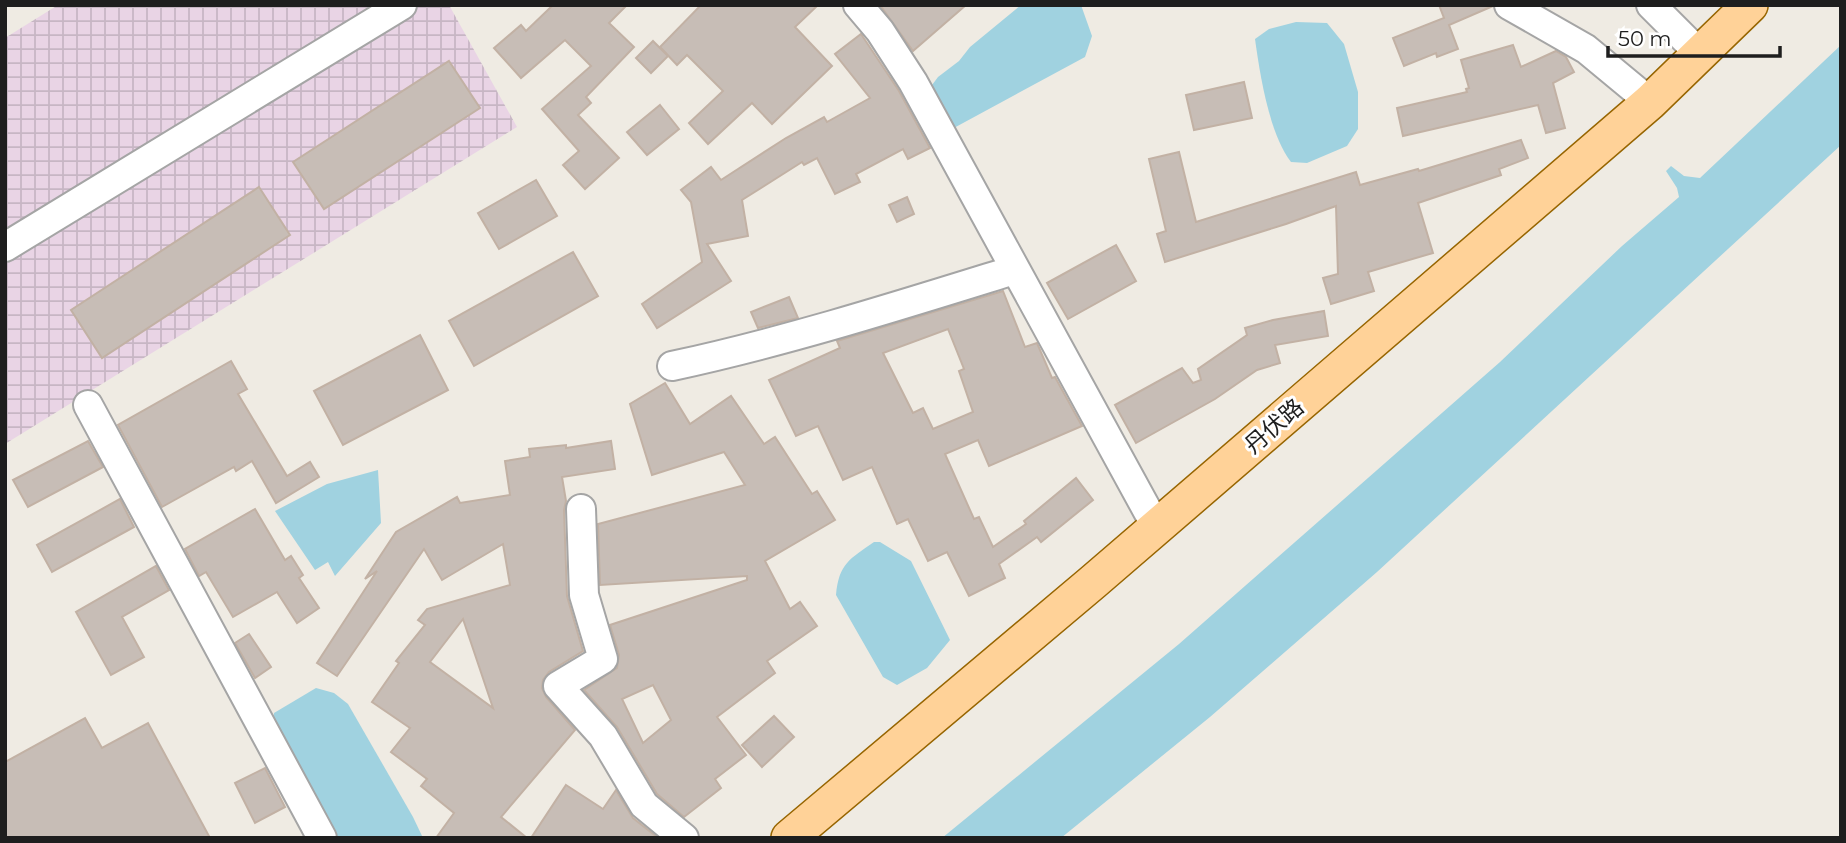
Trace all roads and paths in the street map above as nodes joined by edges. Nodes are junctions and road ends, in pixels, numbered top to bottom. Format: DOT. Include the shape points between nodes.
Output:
graph roads {
  1 [pos="402,5"];
  2 [pos="858,5"];
  3 [pos="1509,5"];
  4 [pos="1651,5"];
  5 [pos="1751,5"];
  6 [pos="1700,54"];
  7 [pos="1650,102"];
  8 [pos="5,247"];
  9 [pos="1014,270"];
  10 [pos="672,366"];
  11 [pos="88,405"];
  12 [pos="581,509"];
  13 [pos="1157,528"];
  14 [pos="322,838"];
  15 [pos="684,838"];
  16 [pos="789,838"];
  1 -- 8 [label="street"];
  2 -- 9 [label="street" via="913,82"];
  3 -- 7 [label="street" via="1586,49"];
  4 -- 6 [label="street"];
  5 -- 6 [label="main road, 丹伏路"];
  6 -- 7 [label="main road, 丹伏路"];
  7 -- 13 [label="main road, 丹伏路"];
  9 -- 10 [label="street" via="738,352"];
  9 -- 13 [label="street"];
  11 -- 14 [label="street"];
  12 -- 15 [label="street" via="584,595 603,659 558,687 603,736 644,804"];
  13 -- 16 [label="main road, 丹伏路"];
}
